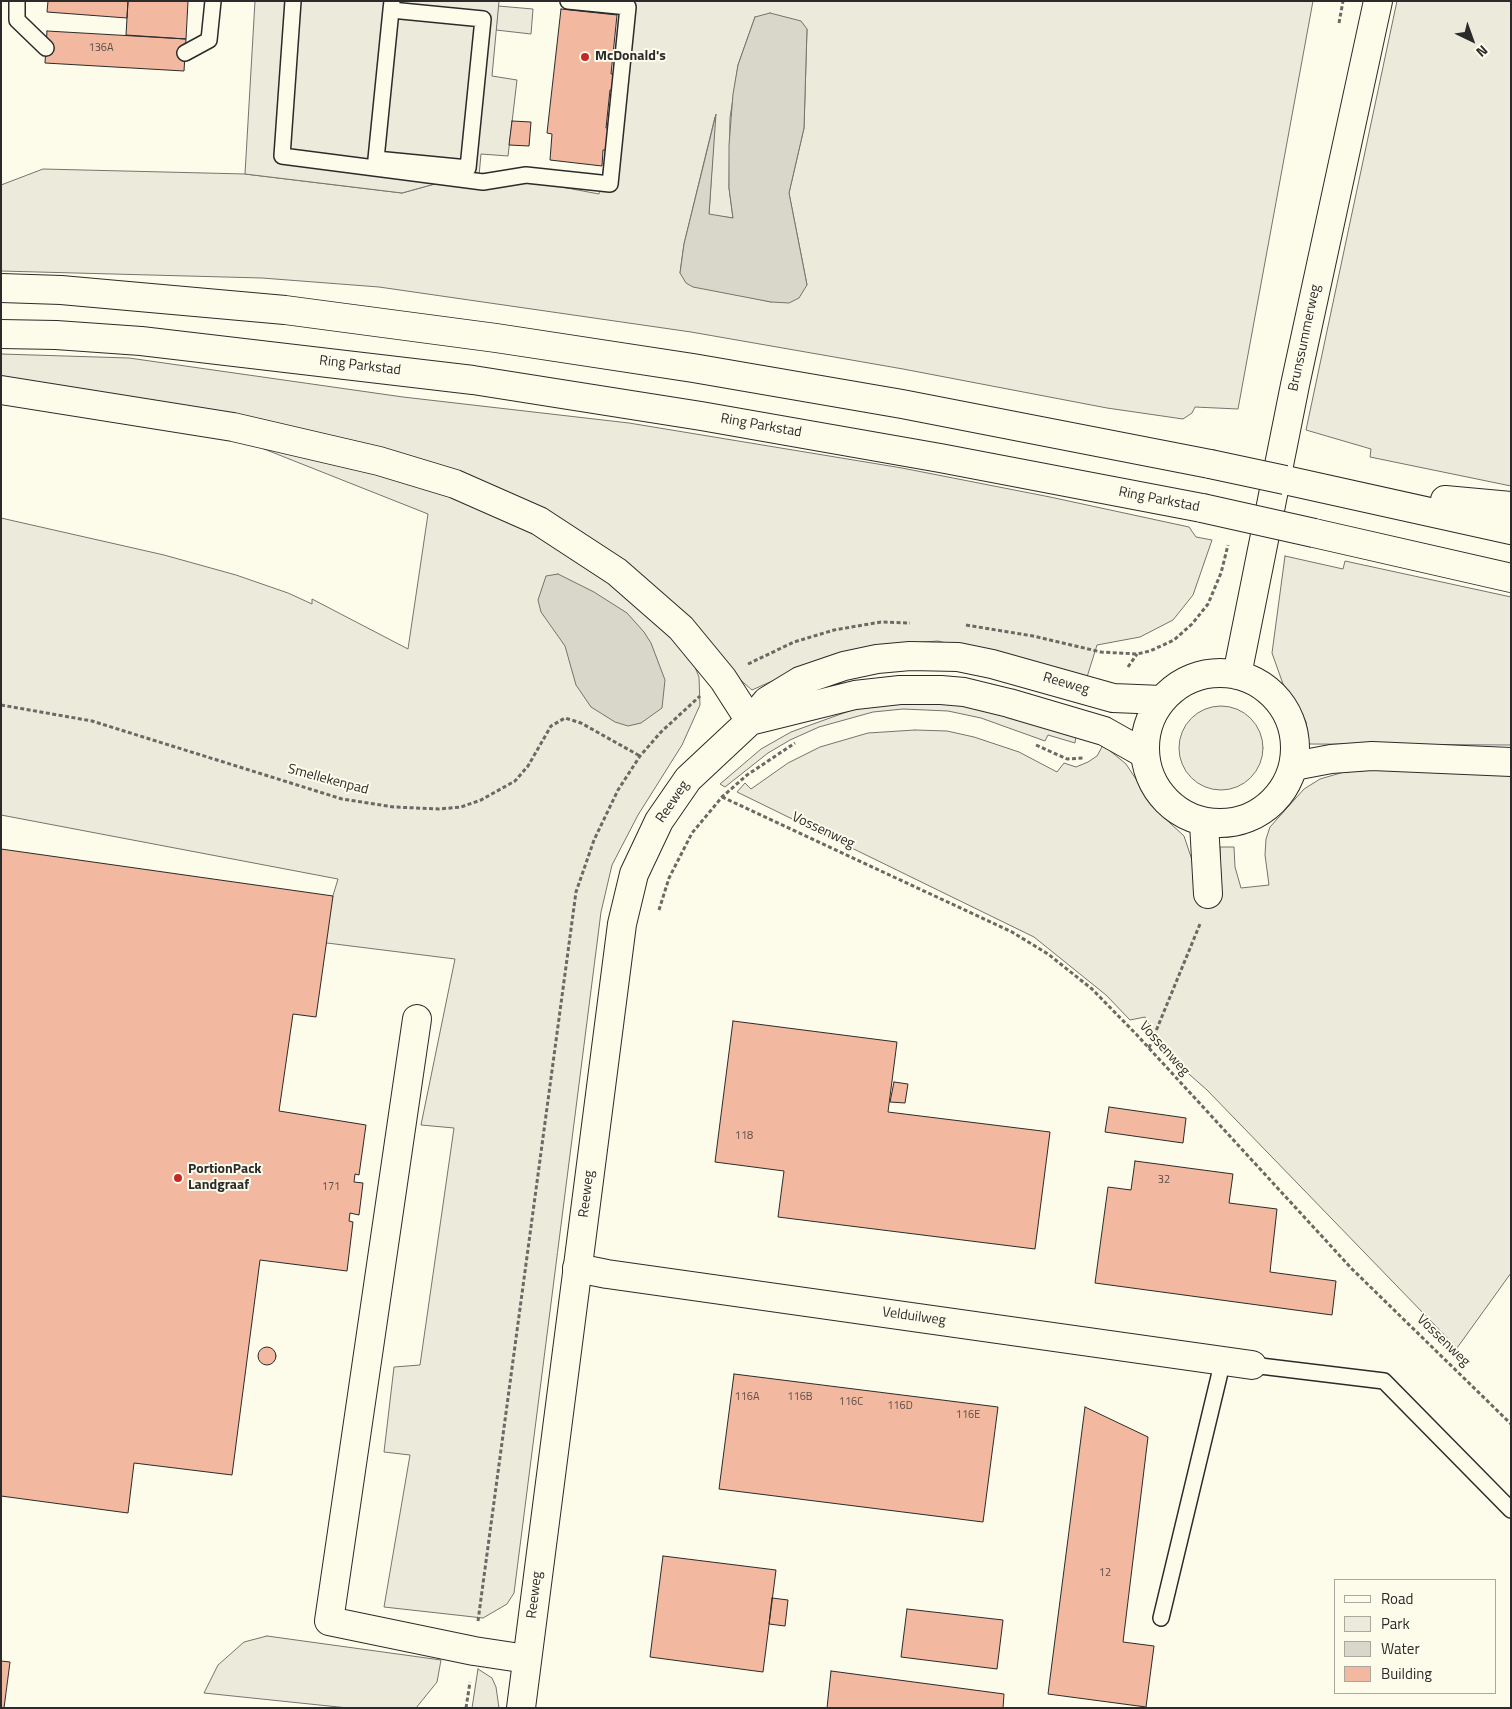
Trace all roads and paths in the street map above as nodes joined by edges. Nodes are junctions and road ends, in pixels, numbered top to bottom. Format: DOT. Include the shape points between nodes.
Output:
graph roads {
  1 [pos="17,1"];
  2 [pos="213,1"];
  3 [pos="293,1"];
  4 [pos="568,1"];
  5 [pos="1343,1"];
  6 [pos="1378,1"];
  7 [pos="391,6"];
  8 [pos="1338,30"];
  9 [pos="46,48"];
  10 [pos="185,53"];
  11 [pos="1,288"];
  12 [pos="1,334"];
  13 [pos="1,390"];
  14 [pos="1324,489"];
  15 [pos="1511,506"];
  16 [pos="1511,530"];
  17 [pos="1230,536"];
  18 [pos="1511,578"];
  19 [pos="1237,675"];
  20 [pos="1113,698"];
  21 [pos="1162,700"];
  22 [pos="1,704"];
  23 [pos="750,721"];
  24 [pos="1104,731"];
  25 [pos="802,740"];
  26 [pos="1035,745"];
  27 [pos="1145,754"];
  28 [pos="1511,762"];
  29 [pos="1294,766"];
  30 [pos="1204,822"];
  31 [pos="1208,894"];
  32 [pos="417,1019"];
  33 [pos="1149,1048"];
  34 [pos="577,1268"];
  35 [pos="1223,1360"];
  36 [pos="1252,1365"];
  37 [pos="1511,1424"];
  38 [pos="1511,1510"];
  39 [pos="1161,1618"];
  40 [pos="474,1651"];
  41 [pos="527,1659"];
  42 [pos="466,1708"];
  43 [pos="521,1708"];
  1 -- 9 [label="lane" via="17,20"];
  2 -- 10 [label="lane" via="209,40"];
  3 -- 4 [label="lane" via="282,156 483,182 526,175 610,184 628,7"];
  5 -- 8 [label="path"];
  6 -- 19 [label="main road, Brunssummerweg" via="1295,385"];
  7 -- 7 [label="lane" via="376,159 468,168 483,19"];
  11 -- 14 [label="main road, bridge" via="61,290 285,310 496,338 902,404"];
  12 -- 18 [label="main road, Ring Parkstad, bridge" via="150,342 473,380 701,416 1202,508"];
  13 -- 23 [label="main road" via="233,427 379,461 454,484 538,521 617,572 681,628 722,679"];
  14 -- 15 [label="main road"];
  14 -- 16 [label="main road"];
  17 -- 20 [label="path" via="1221,573 1208,604 1174,640 1137,654 1122,676"];
  19 -- 21 [label="main road" via="1204,675 1174,689"];
  19 -- 29 [label="main road" via="1254,681 1282,705 1291,721 1295,739"];
  20 -- 21 [label="main road, Reeweg"];
  20 -- 23 [label="main road, Reeweg" via="992,664 958,658 910,656 844,666 800,681 767,701"];
  21 -- 27 [label="main road" via="1146,735"];
  22 -- 40 [label="path, Smellekenpad" via="92,721 342,798 394,807 439,809 461,807 481,800 515,781 528,766 550,726 565,718 581,723 640,756 618,790 594,840 576,892"];
  23 -- 24 [label="main road, Reeweg" via="832,699 918,689 964,692"];
  23 -- 34 [label="main road, Reeweg" via="688,779 659,821 634,874 622,924"];
  24 -- 26 [label="path" via="1095,750 1080,760 1067,759"];
  24 -- 27 [label="main road, Reeweg"];
  25 -- 33 [label="path, Vossenweg" via="768,759 722,797 1012,932 1048,954 1092,989"];
  27 -- 30 [label="main road" via="1149,773 1170,805 1186,816"];
  28 -- 29 [label="main road" via="1372,756"];
  29 -- 30 [label="main road" via="1283,790 1258,814 1224,824"];
  30 -- 31 [label="main road"];
  31 -- 33 [label="path" via="1200,923"];
  32 -- 40 [label="main road" via="329,1620"];
  33 -- 37 [label="path, Vossenweg" via="1352,1269"];
  34 -- 35 [label="main road, Velduilweg"];
  34 -- 41 [label="main road, Reeweg"];
  35 -- 36 [label="main road, Velduilweg"];
  35 -- 39 [label="lane"];
  36 -- 38 [label="lane" via="1384,1381"];
  40 -- 41 [label="main road"];
  40 -- 42 [label="path"];
  41 -- 43 [label="main road, Reeweg"];
}
